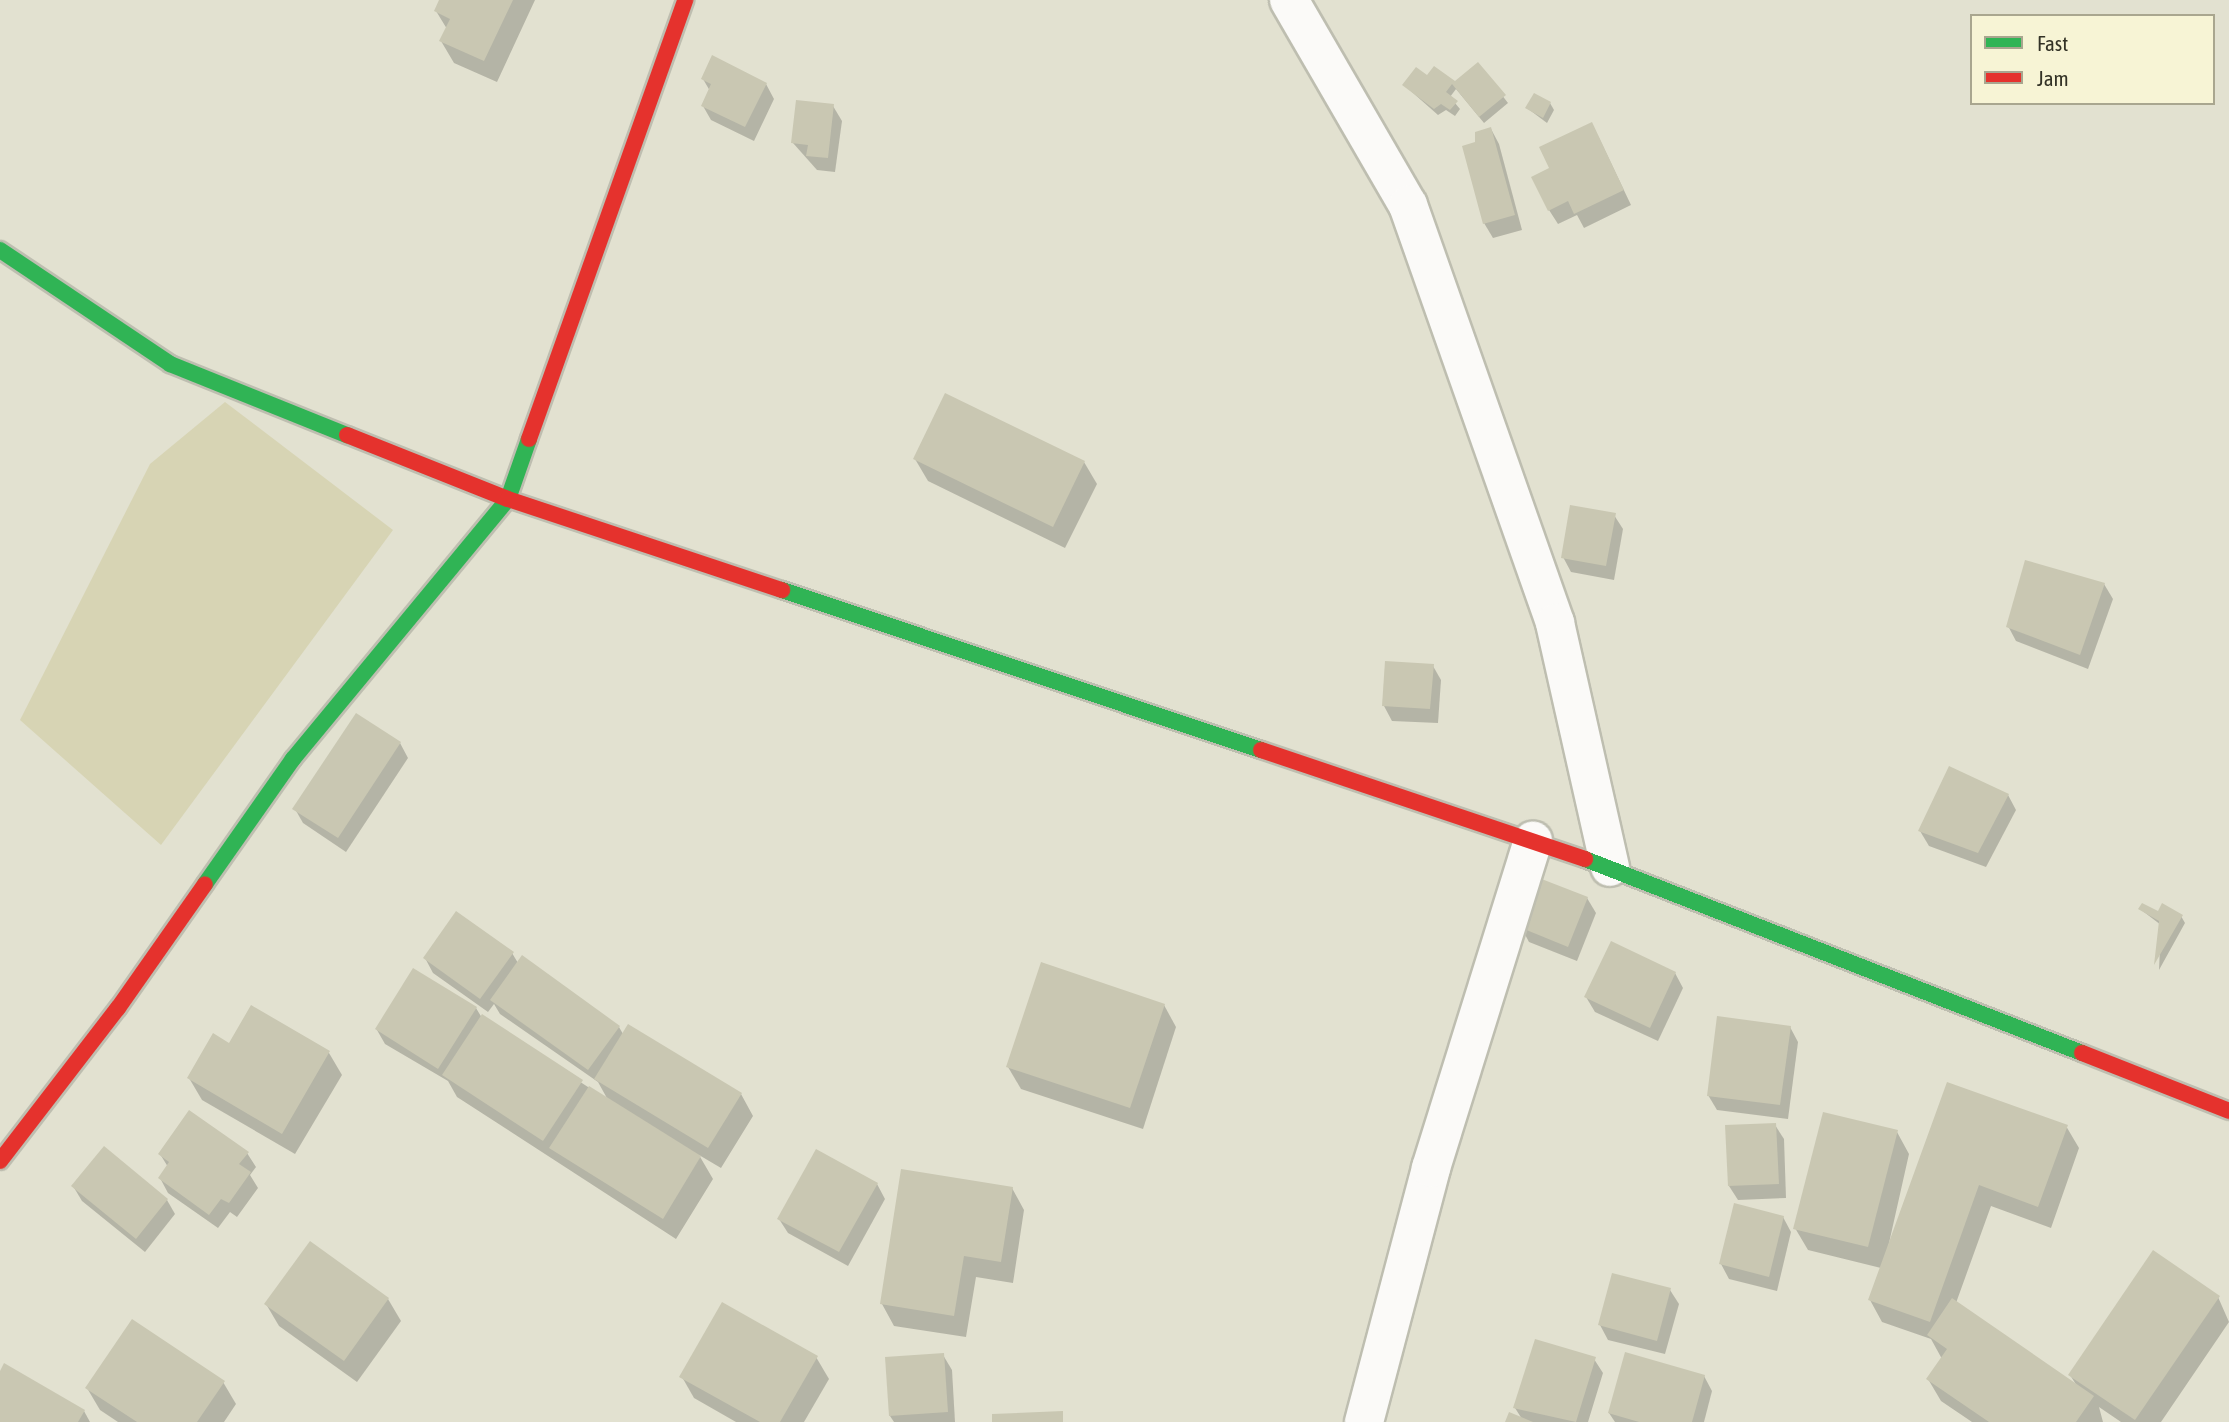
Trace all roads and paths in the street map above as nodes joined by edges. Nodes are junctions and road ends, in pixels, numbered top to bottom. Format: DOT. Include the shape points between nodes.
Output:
graph roads {
  1 [pos="685,0"];
  2 [pos="1289,0"];
  3 [pos="0,250"];
  4 [pos="508,499"];
  5 [pos="1533,841"];
  6 [pos="1610,867"];
  7 [pos="2229,1111"];
  8 [pos="0,1161"];
  9 [pos="1364,1422"];
  1 -- 4 [label="main road"];
  2 -- 6 [label="street" via="1408,205 1555,623"];
  3 -- 4 [label="main road" via="170,364"];
  4 -- 5 [label="main road"];
  4 -- 8 [label="main road" via="293,759 118,1008"];
  5 -- 6 [label="main road"];
  5 -- 9 [label="street" via="1431,1168"];
  6 -- 7 [label="main road"];
}
